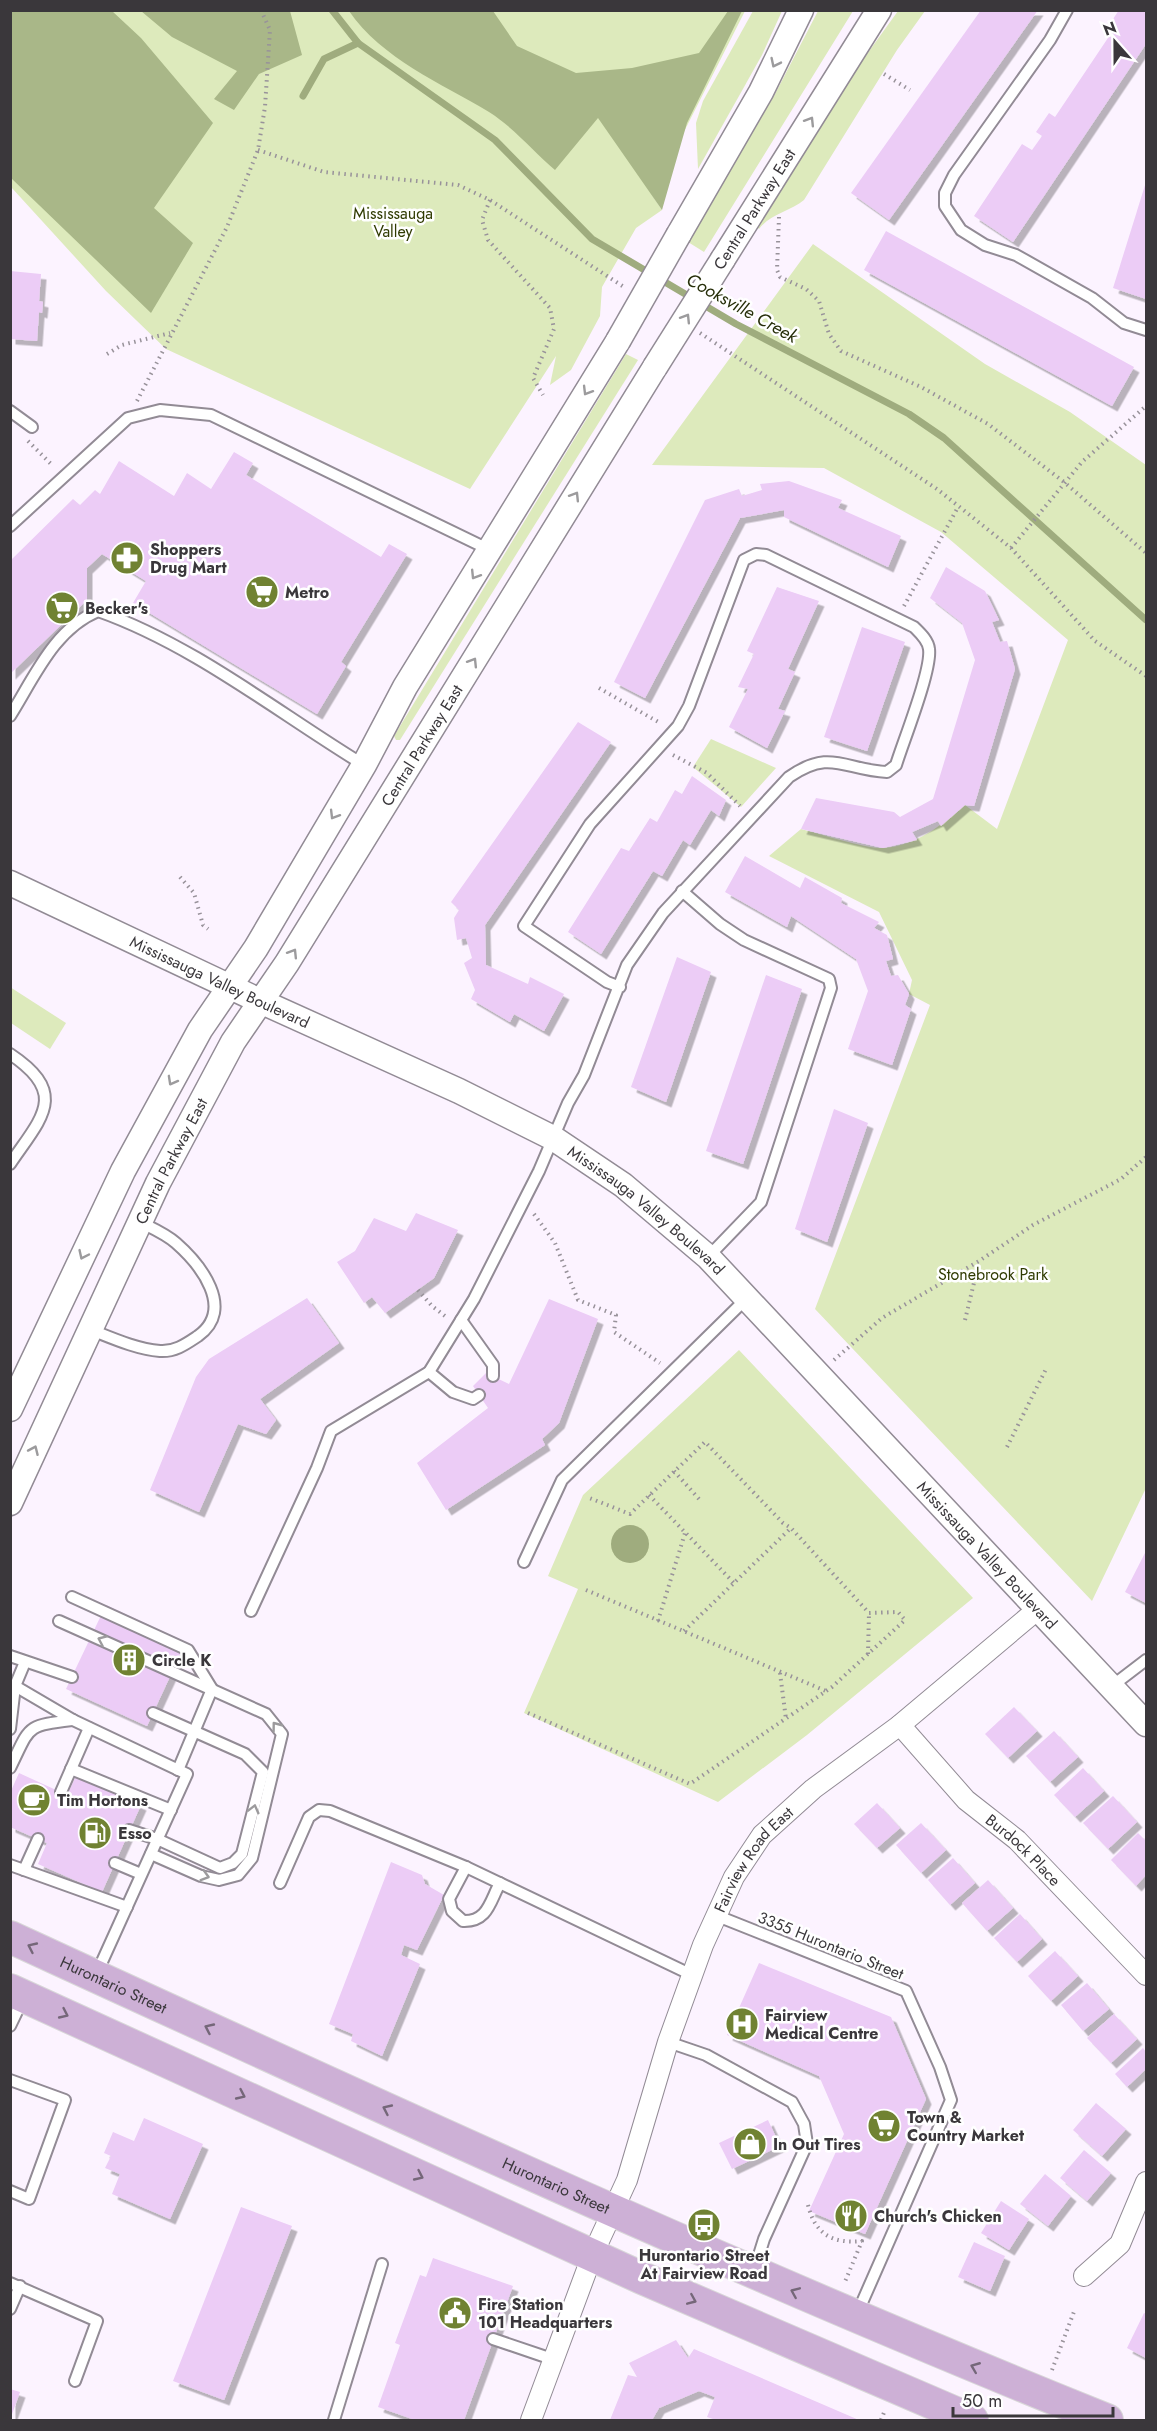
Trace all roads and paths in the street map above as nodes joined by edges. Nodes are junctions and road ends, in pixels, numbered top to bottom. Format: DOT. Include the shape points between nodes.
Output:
graph roads {
  1 [pos="261,10"];
  2 [pos="801,10"];
  3 [pos="879,10"];
  4 [pos="1067,10"];
  5 [pos="884,74"];
  6 [pos="910,90"];
  7 [pos="490,200"];
  8 [pos="779,217"];
  9 [pos="1146,330"];
  10 [pos="171,333"];
  11 [pos="107,354"];
  12 [pos="543,395"];
  13 [pos="1146,406"];
  14 [pos="10,411"];
  15 [pos="128,418"];
  16 [pos="32,427"];
  17 [pos="22,436"];
  18 [pos="64,477"];
  19 [pos="1064,482"];
  20 [pos="958,507"];
  21 [pos="10,526"];
  22 [pos="490,550"];
  23 [pos="1146,553"];
  24 [pos="897,619"];
  25 [pos="1146,676"];
  26 [pos="599,688"];
  27 [pos="10,716"];
  28 [pos="674,731"];
  29 [pos="660,747"];
  30 [pos="364,765"];
  31 [pos="752,817"];
  32 [pos="180,877"];
  33 [pos="10,883"];
  34 [pos="682,891"];
  35 [pos="208,929"];
  36 [pos="229,986"];
  37 [pos="620,987"];
  38 [pos="260,1001"];
  39 [pos="10,1054"];
  40 [pos="553,1138"];
  41 [pos="1146,1157"];
  42 [pos="10,1164"];
  43 [pos="539,1206"];
  44 [pos="140,1222"];
  45 [pos="708,1257"];
  46 [pos="979,1261"];
  47 [pos="418,1290"];
  48 [pos="748,1298"];
  49 [pos="965,1320"];
  50 [pos="460,1322"];
  51 [pos="89,1329"];
  52 [pos="1047,1366"];
  53 [pos="429,1372"];
  54 [pos="673,1372"];
  55 [pos="819,1375"];
  56 [pos="493,1376"];
  57 [pos="479,1395"];
  58 [pos="10,1409"];
  59 [pos="1007,1447"];
  60 [pos="674,1471"];
  61 [pos="649,1495"];
  62 [pos="586,1497"];
  63 [pos="699,1499"];
  64 [pos="10,1503"];
  65 [pos="791,1528"];
  66 [pos="685,1533"];
  67 [pos="524,1562"];
  68 [pos="735,1584"];
  69 [pos="586,1590"];
  70 [pos="72,1597"];
  71 [pos="1038,1609"];
  72 [pos="251,1611"];
  73 [pos="868,1613"];
  74 [pos="59,1621"];
  75 [pos="658,1621"];
  76 [pos="684,1631"];
  77 [pos="868,1654"];
  78 [pos="10,1656"];
  79 [pos="1146,1660"];
  80 [pos="25,1662"];
  81 [pos="780,1672"];
  82 [pos="72,1677"];
  83 [pos="15,1686"];
  84 [pos="1112,1686"];
  85 [pos="212,1689"];
  86 [pos="826,1691"];
  87 [pos="153,1713"];
  88 [pos="528,1713"];
  89 [pos="786,1719"];
  90 [pos="73,1720"];
  91 [pos="1146,1724"];
  92 [pos="900,1725"];
  93 [pos="89,1728"];
  94 [pos="10,1729"];
  95 [pos="194,1731"];
  96 [pos="10,1768"];
  97 [pos="71,1769"];
  98 [pos="177,1770"];
  99 [pos="61,1792"];
  100 [pos="171,1810"];
  101 [pos="129,1830"];
  102 [pos="38,1839"];
  103 [pos="157,1839"];
  104 [pos="150,1854"];
  105 [pos="115,1863"];
  106 [pos="10,1865"];
  107 [pos="466,1867"];
  108 [pos="24,1870"];
  109 [pos="141,1874"];
  110 [pos="500,1882"];
  111 [pos="280,1883"];
  112 [pos="127,1906"];
  113 [pos="715,1915"];
  114 [pos="10,1937"];
  115 [pos="692,1975"];
  116 [pos="1146,1975"];
  117 [pos="96,1976"];
  118 [pos="18,1993"];
  119 [pos="10,2026"];
  120 [pos="668,2042"];
  121 [pos="10,2080"];
  122 [pos="1146,2182"];
  123 [pos="10,2191"];
  124 [pos="808,2205"];
  125 [pos="612,2212"];
  126 [pos="591,2256"];
  127 [pos="382,2264"];
  128 [pos="753,2274"];
  129 [pos="1084,2276"];
  130 [pos="15,2284"];
  131 [pos="844,2285"];
  132 [pos="10,2309"];
  133 [pos="1076,2309"];
  134 [pos="855,2318"];
  135 [pos="493,2339"];
  136 [pos="552,2359"];
  137 [pos="1052,2371"];
  138 [pos="75,2381"];
  139 [pos="334,2421"];
  140 [pos="531,2421"];
  141 [pos="972,2421"];
  142 [pos="1107,2421"];
  1 -- 10 [label="path" via="270,30 258,150 227,227"];
  2 -- 22 [label="street, one-way, bridge" via="760,92 618,341"];
  38 -- 3 [label="street, Central Parkway East, one-way, bridge"];
  4 -- 9 [label="lane" via="954,175 945,193 945,206 961,230 985,245 1016,255 1092,298 1124,323"];
  5 -- 6 [label="path"];
  7 -- 12 [label="path" via="482,220 488,240 550,308 554,329 533,378"];
  8 -- 19 [label="path" via="780,277 806,289 819,301 829,334 841,351 964,408"];
  10 -- 11 [label="path" via="122,345"];
  10 -- 15 [label="path"];
  13 -- 19 [label="path"];
  14 -- 16 [label="lane"];
  15 -- 18 [label="lane"];
  15 -- 22 [label="lane" via="160,410 211,415"];
  17 -- 18 [label="path"];
  18 -- 21 [label="lane"];
  19 -- 23 [label="path"];
  19 -- 25 [label="path" via="1011,548 1095,641"];
  20 -- 24 [label="path"];
  22 -- 30 [label="street, one-way" via="405,687"];
  24 -- 28 [label="lane" via="766,555 756,554 744,560 689,706"];
  24 -- 31 [label="lane" via="914,627 930,649 928,667 896,765 887,772 832,761 807,764 789,777"];
  26 -- 28 [label="path"];
  27 -- 30 [label="lane" via="60,636 98,611 176,648"];
  28 -- 29 [label="lane"];
  29 -- 31 [label="path" via="707,773"];
  29 -- 37 [label="lane" via="590,824 524,926"];
  30 -- 36 [label="street, one-way" via="256,948"];
  31 -- 34 [label="lane"];
  32 -- 35 [label="path" via="194,893 203,925"];
  33 -- 36 [label="street, Mississauga Valley Boulevard"];
  34 -- 37 [label="lane" via="646,935 627,965"];
  34 -- 45 [label="lane" via="744,940 829,980 831,987 761,1202"];
  36 -- 38 [label="street, Mississauga Valley Boulevard"];
  36 -- 58 [label="street, one-way" via="200,1030 123,1171"];
  37 -- 40 [label="lane"];
  38 -- 40 [label="street, Mississauga Valley Boulevard"];
  38 -- 44 [label="street, Central Parkway East" via="233,1042"];
  39 -- 42 [label="lane" via="30,1067 46,1096 42,1117"];
  40 -- 45 [label="street, Mississauga Valley Boulevard" via="623,1185"];
  40 -- 50 [label="lane"];
  41 -- 46 [label="path" via="1121,1179 1033,1225"];
  43 -- 54 [label="path" via="534,1214 555,1243 578,1300 616,1315 614,1332"];
  44 -- 51 [label="street, Central Parkway East"];
  44 -- 51 [label="lane" via="175,1242 205,1273 215,1297 213,1314 202,1333 181,1348 161,1351"];
  45 -- 48 [label="street, Mississauga Valley Boulevard"];
  46 -- 49 [label="path"];
  46 -- 55 [label="path" via="882,1318"];
  47 -- 50 [label="path" via="432,1306"];
  48 -- 54 [label="lane"];
  48 -- 55 [label="street, Mississauga Valley Boulevard"];
  50 -- 53 [label="lane"];
  50 -- 56 [label="lane" via="493,1365"];
  64 -- 51 [label="street, Central Parkway East, one-way"];
  52 -- 59 [label="path"];
  53 -- 57 [label="lane" via="453,1392 473,1399"];
  53 -- 72 [label="lane" via="331,1431"];
  54 -- 67 [label="lane" via="562,1480"];
  55 -- 71 [label="street, Mississauga Valley Boulevard"];
  60 -- 61 [label="path"];
  60 -- 63 [label="path"];
  60 -- 65 [label="path" via="705,1442"];
  61 -- 62 [label="path" via="630,1514"];
  61 -- 66 [label="path"];
  65 -- 68 [label="path"];
  65 -- 73 [label="path"];
  66 -- 68 [label="path"];
  66 -- 75 [label="path"];
  68 -- 76 [label="path"];
  69 -- 75 [label="path"];
  70 -- 85 [label="lane" via="188,1650"];
  71 -- 84 [label="street, Mississauga Valley Boulevard"];
  71 -- 92 [label="street, Fairview Road East"];
  73 -- 77 [label="path"];
  73 -- 77 [label="path" via="898,1612 905,1620"];
  85 -- 74 [label="lane, one-way"];
  75 -- 76 [label="path"];
  76 -- 81 [label="path"];
  77 -- 86 [label="path"];
  78 -- 80 [label="lane"];
  79 -- 84 [label="lane"];
  80 -- 82 [label="lane"];
  80 -- 83 [label="lane"];
  81 -- 86 [label="path"];
  81 -- 89 [label="path"];
  83 -- 90 [label="lane"];
  83 -- 94 [label="lane"];
  84 -- 91 [label="street, Mississauga Valley Boulevard"];
  85 -- 95 [label="lane"];
  104 -- 85 [label="lane, one-way" via="219,1880 238,1875 252,1858 282,1734 266,1714"];
  86 -- 89 [label="path"];
  87 -- 95 [label="lane"];
  88 -- 89 [label="path" via="690,1784"];
  90 -- 93 [label="lane"];
  90 -- 96 [label="lane" via="30,1729"];
  92 -- 113 [label="street, Fairview Road East" via="813,1789 762,1835 734,1876"];
  92 -- 116 [label="street, Burdock Place" via="966,1800 1017,1840"];
  93 -- 97 [label="lane"];
  93 -- 98 [label="lane"];
  95 -- 98 [label="lane"];
  103 -- 95 [label="lane, one-way" via="220,1868 242,1854 263,1772 245,1754"];
  97 -- 99 [label="lane"];
  97 -- 100 [label="lane"];
  98 -- 100 [label="lane" via="187,1774"];
  100 -- 103 [label="lane"];
  101 -- 103 [label="lane"];
  102 -- 108 [label="lane"];
  103 -- 104 [label="lane"];
  104 -- 109 [label="lane"];
  105 -- 109 [label="lane"];
  106 -- 108 [label="lane"];
  107 -- 110 [label="lane"];
  107 -- 110 [label="lane" via="449,1899 452,1911 463,1921 482,1917"];
  107 -- 111 [label="lane" via="325,1810 309,1817"];
  108 -- 112 [label="lane"];
  109 -- 112 [label="lane"];
  110 -- 115 [label="lane"];
  112 -- 117 [label="lane"];
  113 -- 115 [label="street, Fairview Road East"];
  113 -- 134 [label="lane, 3355 Hurontario Street" via="906,1991 944,2078 951,2100"];
  117 -- 114 [label="main road, Hurontario Street, one-way"];
  115 -- 120 [label="street, Fairview Road East"];
  125 -- 117 [label="main road, Hurontario Street, one-way"];
  118 -- 119 [label="lane"];
  118 -- 126 [label="main road, one-way"];
  120 -- 125 [label="street, Fairview Road East" via="627,2180"];
  120 -- 128 [label="lane" via="706,2055 792,2102 804,2124 807,2144 764,2239"];
  121 -- 123 [label="lane" via="64,2100 29,2199"];
  122 -- 129 [label="street" via="1120,2244"];
  124 -- 131 [label="path" via="820,2231 845,2243 862,2241"];
  125 -- 126 [label="street, Fairview Road East"];
  125 -- 128 [label="main road, Hurontario Street"];
  126 -- 136 [label="street, Fairview Road East"];
  126 -- 141 [label="main road, one-way"];
  127 -- 139 [label="lane"];
  134 -- 128 [label="main road, Hurontario Street, one-way"];
  130 -- 132 [label="lane"];
  130 -- 138 [label="lane" via="97,2321"];
  133 -- 137 [label="path"];
  142 -- 134 [label="main road, Hurontario Street, one-way"];
  135 -- 136 [label="lane"];
  136 -- 140 [label="street, Fairview Road East"];
}
